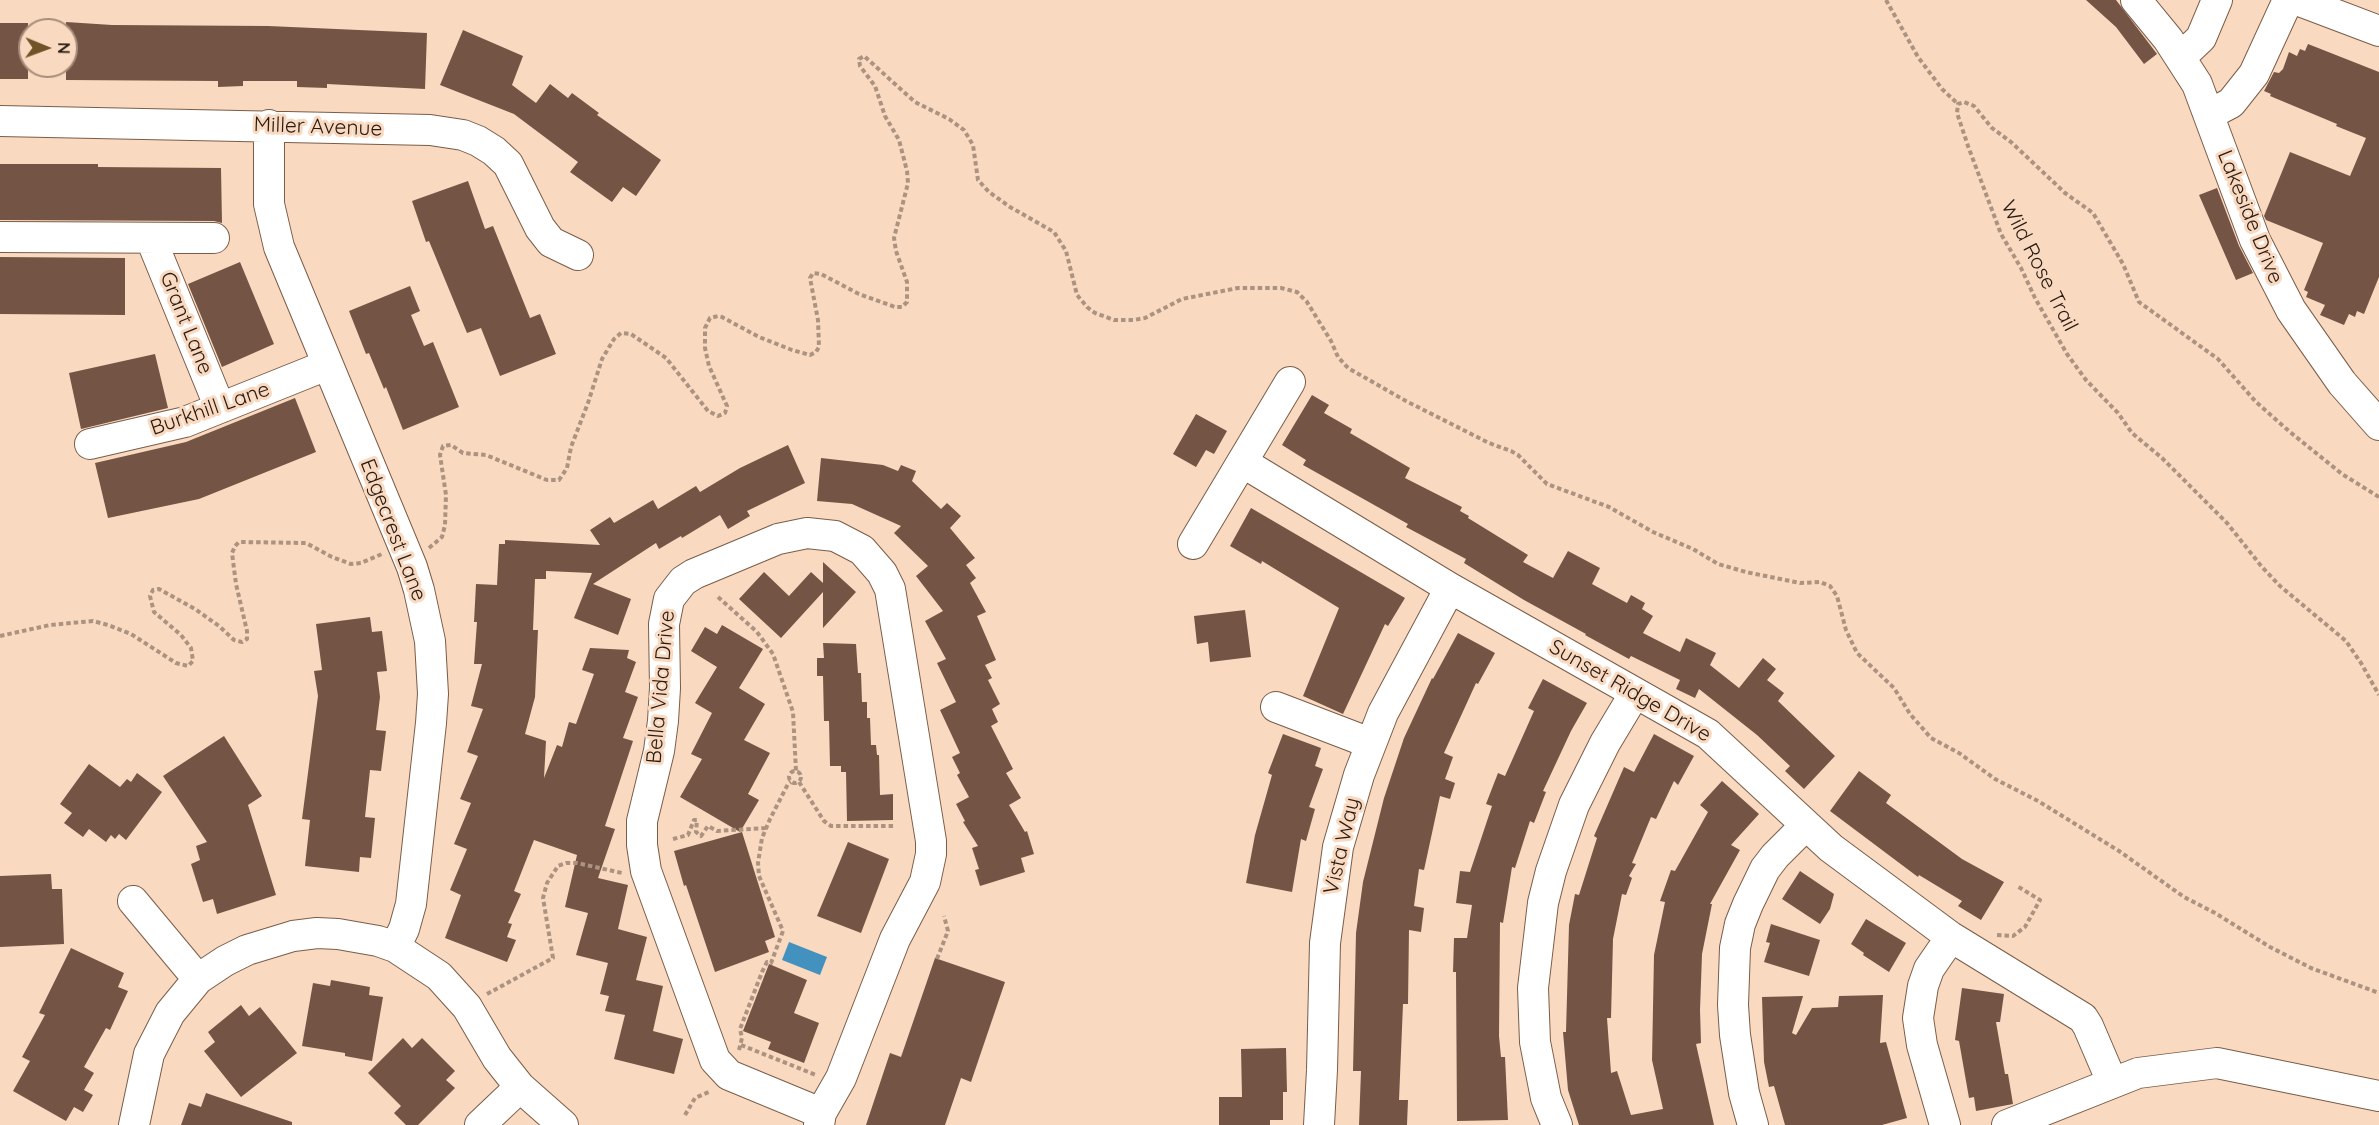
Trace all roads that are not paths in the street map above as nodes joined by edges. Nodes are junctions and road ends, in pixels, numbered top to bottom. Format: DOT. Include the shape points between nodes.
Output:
graph roads {
  1 [pos="2136,0"];
  2 [pos="2217,0"];
  3 [pos="2288,0"];
  4 [pos="2297,0"];
  5 [pos="2379,31"];
  6 [pos="2181,57"];
  7 [pos="2210,114"];
  8 [pos="0,121"];
  9 [pos="269,125"];
  10 [pos="0,237"];
  11 [pos="214,238"];
  12 [pos="151,239"];
  13 [pos="578,255"];
  14 [pos="327,365"];
  15 [pos="1290,382"];
  16 [pos="220,408"];
  17 [pos="2378,419"];
  18 [pos="90,444"];
  19 [pos="1242,462"];
  20 [pos="1193,544"];
  21 [pos="1450,588"];
  22 [pos="1635,693"];
  23 [pos="1276,707"];
  24 [pos="1371,743"];
  25 [pos="1806,825"];
  26 [pos="133,901"];
  27 [pos="1951,937"];
  28 [pos="395,947"];
  29 [pos="198,979"];
  30 [pos="2182,1069"];
  31 [pos="2112,1082"];
  32 [pos="520,1087"];
  33 [pos="2379,1096"];
  34 [pos="2379,1117"];
  35 [pos="817,1120"];
  36 [pos="134,1125"];
  37 [pos="480,1125"];
  38 [pos="563,1125"];
  39 [pos="1319,1125"];
  40 [pos="1557,1125"];
  41 [pos="1753,1125"];
  42 [pos="1945,1125"];
  43 [pos="2007,1125"];
  1 -- 6 [label="street, Lakeside Drive"];
  2 -- 6 [label="street" via="2202,38"];
  3 -- 7 [label="street" via="2254,74 2231,103"];
  4 -- 5 [label="street"];
  6 -- 7 [label="street, Lakeside Drive"];
  7 -- 17 [label="street, Lakeside Drive" via="2255,240 2275,280 2310,339 2342,382"];
  8 -- 9 [label="street, Miller Avenue"];
  9 -- 13 [label="street, Miller Avenue" via="430,130 478,141 508,164 551,242"];
  9 -- 14 [label="street, Edgecrest Lane" via="268,183 273,226"];
  10 -- 12 [label="street, Grant Lane"];
  11 -- 12 [label="street, Grant Lane"];
  12 -- 16 [label="street, Grant Lane"];
  14 -- 16 [label="street, Burkhill Lane"];
  14 -- 28 [label="street, Edgecrest Lane" via="412,567 430,641 432,713 411,904"];
  15 -- 19 [label="street"];
  16 -- 18 [label="street, Burkhill Lane" via="173,426"];
  19 -- 20 [label="street"];
  19 -- 21 [label="street, Sunset Ridge Drive"];
  21 -- 22 [label="street, Sunset Ridge Drive"];
  21 -- 24 [label="street, Vista Way" via="1397,685"];
  22 -- 25 [label="street, Sunset Ridge Drive" via="1708,734"];
  22 -- 40 [label="street" via="1574,805 1543,903 1533,988 1535,1042 1546,1098"];
  23 -- 24 [label="street"];
  24 -- 39 [label="street, Vista Way" via="1338,848 1330,901"];
  25 -- 27 [label="street, Sunset Ridge Drive"];
  25 -- 41 [label="street" via="1765,869 1740,924 1735,948 1735,1035"];
  26 -- 29 [label="street"];
  27 -- 31 [label="street, Sunset Ridge Drive" via="2083,1018"];
  27 -- 42 [label="street" via="1929,969 1918,1018"];
  28 -- 29 [label="street" via="338,934 292,936 247,950"];
  28 -- 32 [label="street" via="455,992"];
  29 -- 36 [label="street" via="170,1014 149,1054"];
  30 -- 31 [label="street" via="2150,1070"];
  30 -- 33 [label="street" via="2217,1063"];
  30 -- 34 [label="street" via="2216,1083"];
  31 -- 43 [label="street"];
  32 -- 37 [label="street"];
  32 -- 38 [label="street"];
  35 -- 35 [label="street, Bella Vida Drive" via="729,1075 715,1060 646,871 642,845 642,821 663,721 664,614 669,599 694,574 778,539 807,533 835,536 862,550 890,589 931,841 923,888 901,927 841,1078"];
}
